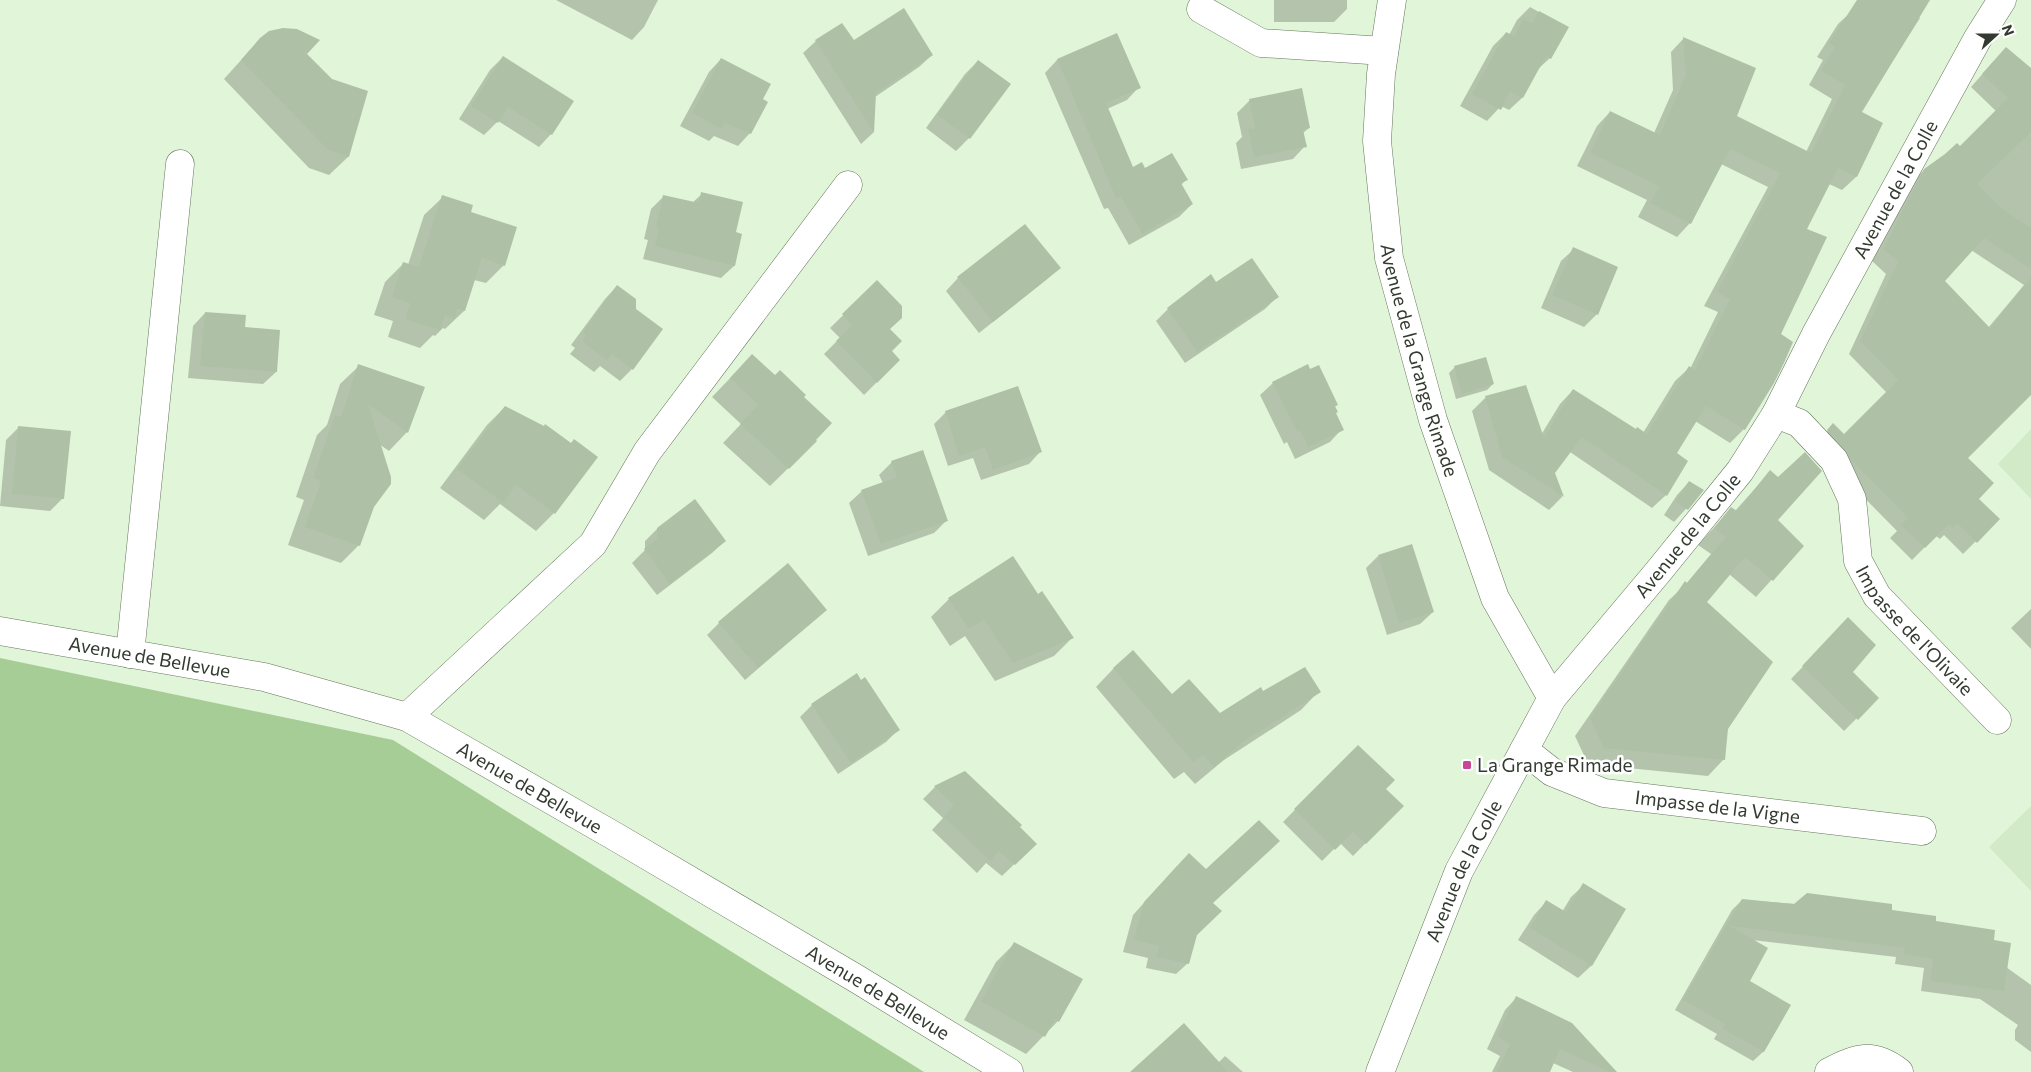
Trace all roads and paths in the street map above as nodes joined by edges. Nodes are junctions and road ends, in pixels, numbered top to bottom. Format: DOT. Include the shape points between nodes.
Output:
graph roads {
  1 [pos="1392,0"];
  2 [pos="2002,0"];
  3 [pos="1201,9"];
  4 [pos="1384,51"];
  5 [pos="180,164"];
  6 [pos="848,185"];
  7 [pos="1776,414"];
  8 [pos="0,631"];
  9 [pos="130,654"];
  10 [pos="1552,698"];
  11 [pos="406,717"];
  12 [pos="1997,720"];
  13 [pos="1524,750"];
  14 [pos="1922,831"];
  15 [pos="1009,1072"];
  16 [pos="1380,1072"];
  17 [pos="1829,1072"];
  18 [pos="1899,1072"];
  1 -- 4 [label="street, Avenue de la Grange Rimade"];
  2 -- 7 [label="street, Avenue de la Colle" via="1816,334"];
  3 -- 4 [label="street" via="1261,43"];
  4 -- 10 [label="street, Avenue de la Grange Rimade" via="1377,142 1389,258 1433,420 1495,598"];
  5 -- 9 [label="street"];
  6 -- 11 [label="street" via="647,452 593,544"];
  7 -- 10 [label="street, Avenue de la Colle" via="1740,471"];
  7 -- 12 [label="street, Impasse de l'Olivaie" via="1798,423 1834,460 1852,499 1858,561 1877,596"];
  8 -- 9 [label="street, Avenue de Bellevue"];
  9 -- 11 [label="street, Avenue de Bellevue" via="264,677"];
  10 -- 13 [label="street, Avenue de la Colle"];
  11 -- 15 [label="street, Avenue de Bellevue" via="857,979"];
  13 -- 14 [label="street, Impasse de la Vigne" via="1552,772 1604,793"];
  13 -- 16 [label="street, Avenue de la Colle" via="1459,871"];
  17 -- 18 [label="street" via="1868,1057"];
}
